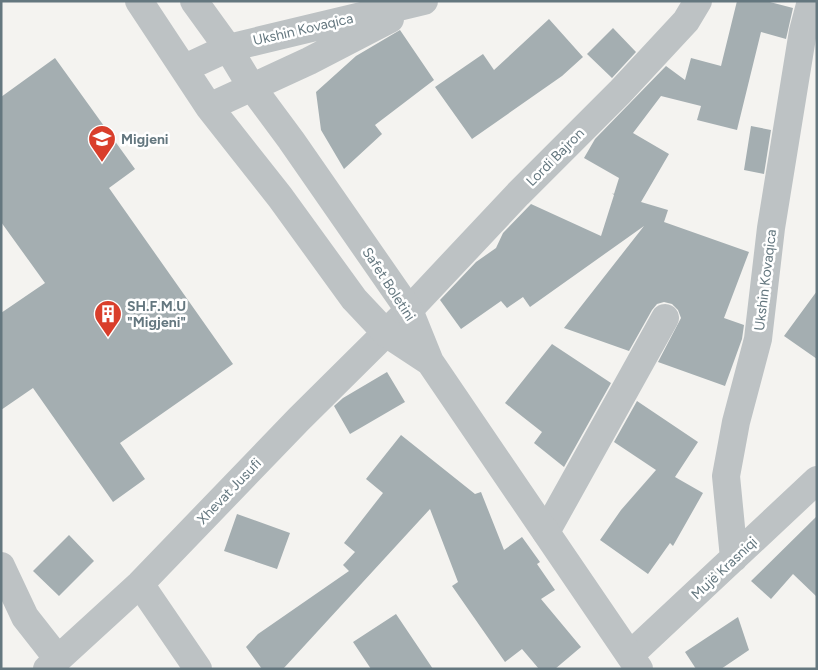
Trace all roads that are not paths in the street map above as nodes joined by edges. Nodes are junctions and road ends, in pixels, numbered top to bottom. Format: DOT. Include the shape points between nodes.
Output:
graph roads {
  1 [pos="139,1"];
  2 [pos="194,1"];
  3 [pos="425,1"];
  4 [pos="698,1"];
  5 [pos="811,1"];
  6 [pos="239,67"];
  7 [pos="197,87"];
  8 [pos="409,310"];
  9 [pos="665,318"];
  10 [pos="386,333"];
  11 [pos="430,362"];
  12 [pos="817,480"];
  13 [pos="546,532"];
  14 [pos="734,558"];
  15 [pos="1,566"];
  16 [pos="140,584"];
  17 [pos="635,662"];
  18 [pos="52,664"];
  19 [pos="198,669"];
  1 -- 7 [label="street"];
  2 -- 6 [label="street, Safet Boletini"];
  3 -- 6 [label="street, Ukshin Kovaqica"];
  3 -- 6 [label="street, Ukshin Kovaqica" via="309,61"];
  4 -- 8 [label="street, Lordi Bajron" via="686,22"];
  5 -- 14 [label="street, Ukshin Kovaqica" via="803,31 771,228 758,339 736,422 726,476"];
  6 -- 7 [label="street, Ukshin Kovaqica"];
  6 -- 7 [label="street, Ukshin Kovaqica"];
  6 -- 8 [label="street, Safet Boletini"];
  7 -- 10 [label="street" via="354,299"];
  8 -- 10 [label="street, Xhevat Jusufi"];
  8 -- 11 [label="street, Safet Boletini"];
  9 -- 13 [label="street"];
  10 -- 11 [label="street"];
  10 -- 16 [label="street, Xhevat Jusufi" via="299,418"];
  11 -- 13 [label="street, Safet Boletini"];
  12 -- 14 [label="street, Mujë Krasniqi"];
  13 -- 17 [label="street, Safet Boletini"];
  14 -- 17 [label="street, Mujë Krasniqi"];
  15 -- 18 [label="street"];
  16 -- 18 [label="street, Xhevat Jusufi"];
  16 -- 19 [label="street"];
}
